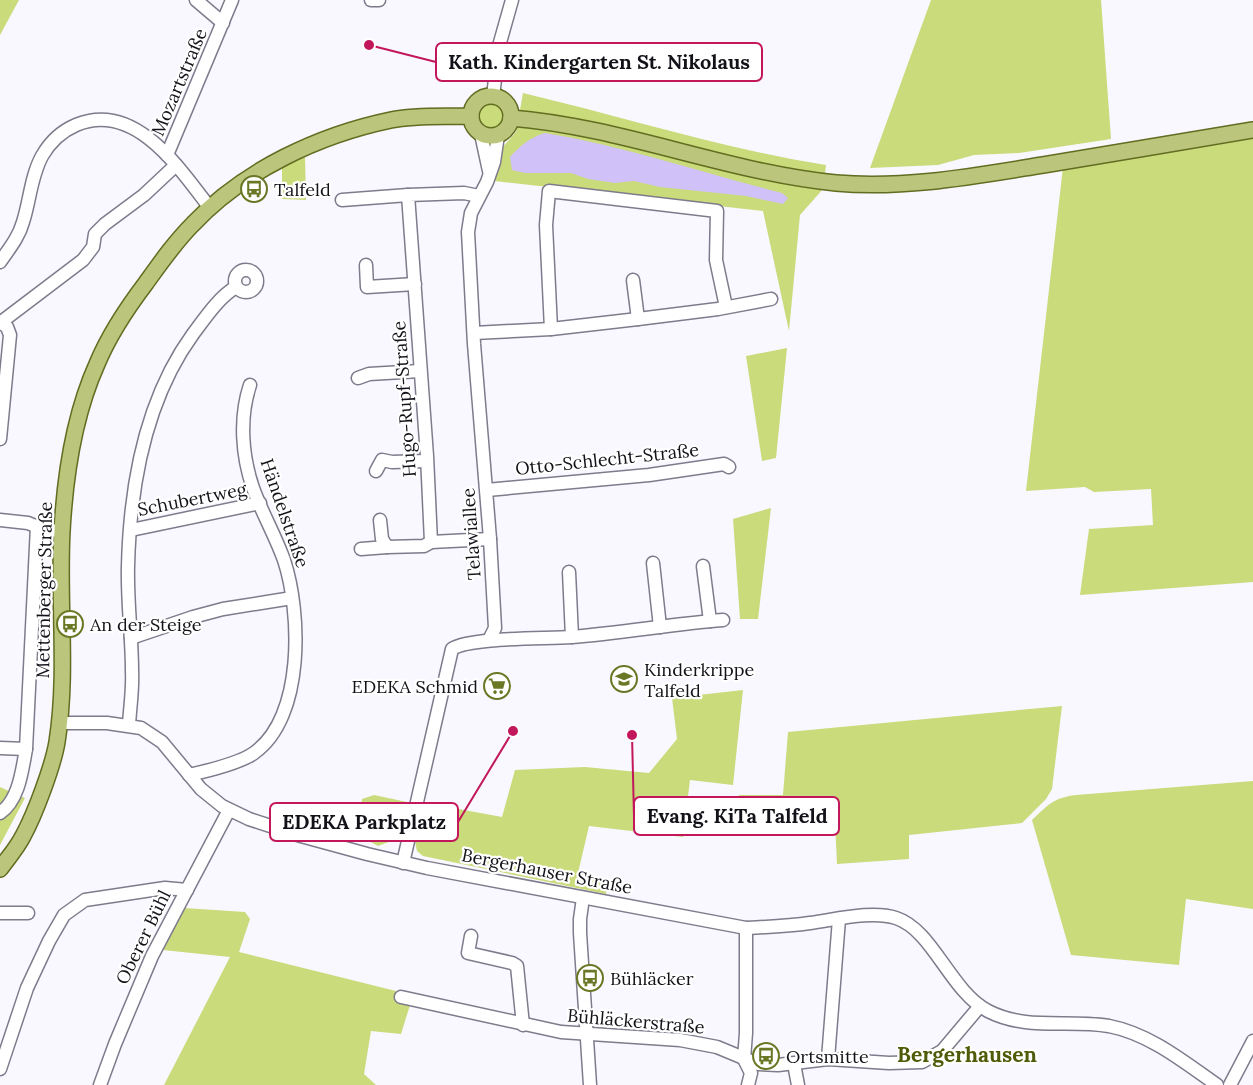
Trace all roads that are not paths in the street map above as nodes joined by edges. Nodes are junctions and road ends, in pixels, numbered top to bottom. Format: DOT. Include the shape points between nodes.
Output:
graph roads {
  1 [pos="196,0"];
  2 [pos="232,0"];
  3 [pos="371,0"];
  4 [pos="379,0"];
  5 [pos="512,0"];
  6 [pos="223,23"];
  7 [pos="493,96"];
  8 [pos="471,116"];
  9 [pos="512,118"];
  10 [pos="1253,130"];
  11 [pos="481,134"];
  12 [pos="498,135"];
  13 [pos="167,154"];
  14 [pos="176,165"];
  15 [pos="489,172"];
  16 [pos="408,195"];
  17 [pos="479,196"];
  18 [pos="342,200"];
  19 [pos="210,208"];
  20 [pos="0,262"];
  21 [pos="366,265"];
  22 [pos="633,280"];
  23 [pos="414,284"];
  24 [pos="236,287"];
  25 [pos="771,299"];
  26 [pos="726,307"];
  27 [pos="638,319"];
  28 [pos="0,323"];
  29 [pos="551,329"];
  30 [pos="474,333"];
  31 [pos="420,371"];
  32 [pos="358,378"];
  33 [pos="250,385"];
  34 [pos="0,439"];
  35 [pos="426,460"];
  36 [pos="729,467"];
  37 [pos="376,471"];
  38 [pos="487,490"];
  39 [pos="260,503"];
  40 [pos="0,520"];
  41 [pos="380,520"];
  42 [pos="37,526"];
  43 [pos="131,530"];
  44 [pos="62,531"];
  45 [pos="490,539"];
  46 [pos="431,542"];
  47 [pos="387,547"];
  48 [pos="361,549"];
  49 [pos="653,563"];
  50 [pos="703,566"];
  51 [pos="568,573"];
  52 [pos="292,598"];
  53 [pos="723,620"];
  54 [pos="710,621"];
  55 [pos="660,627"];
  56 [pos="572,637"];
  57 [pos="131,638"];
  58 [pos="489,640"];
  59 [pos="59,723"];
  60 [pos="129,725"];
  61 [pos="0,748"];
  62 [pos="26,749"];
  63 [pos="189,775"];
  64 [pos="230,810"];
  65 [pos="0,813"];
  66 [pos="403,862"];
  67 [pos="0,869"];
  68 [pos="187,890"];
  69 [pos="583,898"];
  70 [pos="0,913"];
  71 [pos="28,913"];
  72 [pos="839,919"];
  73 [pos="746,928"];
  74 [pos="471,936"];
  75 [pos="401,997"];
  76 [pos="980,1006"];
  77 [pos="523,1025"];
  78 [pos="586,1035"];
  79 [pos="1253,1041"];
  80 [pos="744,1059"];
  81 [pos="828,1059"];
  82 [pos="794,1064"];
  83 [pos="0,1069"];
  84 [pos="100,1085"];
  85 [pos="590,1085"];
  86 [pos="748,1085"];
  87 [pos="798,1085"];
  88 [pos="1217,1085"];
  89 [pos="1230,1085"];
  1 -- 6 [label="street, Mozartstraße"];
  2 -- 6 [label="street, Mozartstraße"];
  3 -- 4 [label="street"];
  5 -- 7 [label="street" via="499,46"];
  6 -- 13 [label="street, Mozartstraße"];
  7 -- 8 [label="main road" via="481,98"];
  7 -- 9 [label="main road" via="508,104"];
  8 -- 11 [label="main road"];
  8 -- 19 [label="main road, Mettenberger Straße" via="397,119 328,138 283,159"];
  9 -- 10 [label="main road" via="618,135 778,175 866,184 960,178"];
  9 -- 12 [label="main road" via="508,128"];
  11 -- 12 [label="main road"];
  11 -- 15 [label="street"];
  12 -- 15 [label="street, Telawiallee"];
  13 -- 14 [label="street"];
  13 -- 20 [label="street" via="138,131 105,120 91,120 62,133 37,166 20,231"];
  14 -- 19 [label="street"];
  14 -- 28 [label="street" via="95,234 93,247 83,260"];
  15 -- 17 [label="street, Telawiallee"];
  16 -- 17 [label="street"];
  16 -- 18 [label="street"];
  16 -- 23 [label="street, Hugo-Rupf-Straße"];
  17 -- 30 [label="street, Telawiallee" via="468,232"];
  19 -- 44 [label="main road, Mettenberger Straße" via="171,248 134,298 96,365 76,430"];
  21 -- 23 [label="street" via="367,287"];
  22 -- 27 [label="street"];
  23 -- 31 [label="street, Hugo-Rupf-Straße"];
  24 -- 43 [label="street" via="187,342 155,404 135,489"];
  25 -- 26 [label="street"];
  26 -- 27 [label="street"];
  26 -- 29 [label="street" via="716,260 717,211 549,191 546,236"];
  27 -- 29 [label="street"];
  28 -- 34 [label="street" via="10,335"];
  29 -- 30 [label="street"];
  30 -- 38 [label="street, Telawiallee"];
  31 -- 32 [label="street"];
  31 -- 35 [label="street, Hugo-Rupf-Straße"];
  33 -- 39 [label="street, Händelstraße" via="244,406 244,446"];
  35 -- 37 [label="street" via="382,460"];
  35 -- 46 [label="street, Hugo-Rupf-Straße"];
  36 -- 38 [label="street, Otto-Schlecht-Straße" via="724,464"];
  38 -- 45 [label="street, Telawiallee"];
  39 -- 43 [label="street, Schubertweg"];
  39 -- 52 [label="street, Händelstraße" via="283,559"];
  40 -- 42 [label="street"];
  41 -- 47 [label="street"];
  42 -- 44 [label="street"];
  42 -- 62 [label="street"];
  43 -- 57 [label="street"];
  44 -- 59 [label="main road, Mettenberger Straße"];
  45 -- 46 [label="street"];
  45 -- 58 [label="street, Telawiallee" via="495,628"];
  46 -- 47 [label="street" via="424,546"];
  47 -- 48 [label="street"];
  49 -- 55 [label="street"];
  50 -- 54 [label="street"];
  51 -- 56 [label="street"];
  52 -- 57 [label="street" via="223,609"];
  52 -- 63 [label="street, Händelstraße" via="296,626 293,678 274,733 254,753"];
  53 -- 54 [label="street"];
  54 -- 55 [label="street"];
  55 -- 56 [label="street"];
  56 -- 58 [label="street"];
  57 -- 60 [label="street"];
  58 -- 66 [label="street" via="458,645 449,658"];
  59 -- 60 [label="street, Bergerhauser Straße"];
  59 -- 67 [label="main road" via="57,744 32,818 23,838"];
  60 -- 63 [label="street, Bergerhauser Straße" via="162,742"];
  61 -- 62 [label="street"];
  62 -- 65 [label="street" via="22,776"];
  63 -- 64 [label="street, Bergerhauser Straße" via="212,799"];
  64 -- 66 [label="street, Bergerhauser Straße" via="293,833"];
  64 -- 68 [label="street, Oberer Bühl"];
  66 -- 69 [label="street, Bergerhauser Straße"];
  68 -- 83 [label="street" via="165,888 85,900 64,915 27,988"];
  68 -- 84 [label="street, Oberer Bühl" via="139,985"];
  69 -- 73 [label="street, Bergerhauser Straße"];
  69 -- 78 [label="street" via="580,933"];
  70 -- 71 [label="street"];
  72 -- 73 [label="street, Bergerhauser Straße"];
  72 -- 76 [label="street, Bergerhauser Straße" via="886,916 904,921"];
  72 -- 81 [label="street"];
  73 -- 80 [label="street"];
  74 -- 77 [label="street" via="468,953 517,966"];
  75 -- 77 [label="street, Bühläckerstraße"];
  76 -- 81 [label="street, Bühläckerstraße" via="942,1051 922,1062"];
  76 -- 88 [label="street" via="1022,1022 1124,1030 1164,1049"];
  77 -- 78 [label="street, Bühläckerstraße"];
  78 -- 80 [label="street, Bühläckerstraße" via="690,1042 717,1047"];
  78 -- 85 [label="street"];
  79 -- 89 [label="street"];
  80 -- 82 [label="street, Bühläckerstraße" via="758,1064"];
  80 -- 86 [label="street" via="751,1073"];
  81 -- 82 [label="street, Bühläckerstraße"];
  82 -- 87 [label="street"];
}
